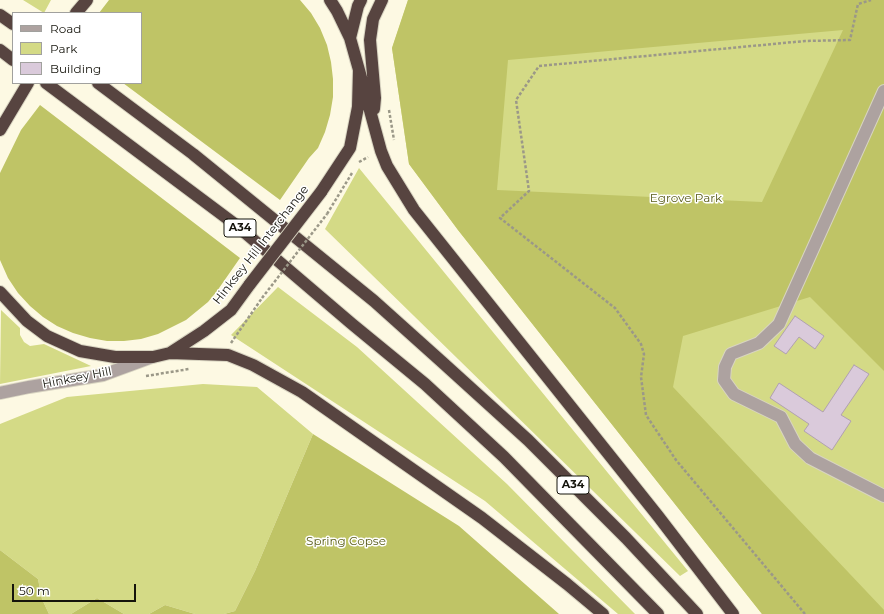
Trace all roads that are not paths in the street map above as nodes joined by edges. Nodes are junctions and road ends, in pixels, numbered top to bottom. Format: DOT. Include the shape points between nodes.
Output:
graph roads {
  1 [pos="330,0"];
  2 [pos="361,0"];
  3 [pos="382,0"];
  4 [pos="0,15"];
  5 [pos="12,23"];
  6 [pos="350,38"];
  7 [pos="0,50"];
  8 [pos="12,59"];
  9 [pos="359,70"];
  10 [pos="27,84"];
  11 [pos="47,84"];
  12 [pos="99,84"];
  13 [pos="884,91"];
  14 [pos="373,122"];
  15 [pos="0,130"];
  16 [pos="0,292"];
  17 [pos="170,353"];
  18 [pos="153,357"];
  19 [pos="0,393"];
  20 [pos="884,496"];
  21 [pos="603,614"];
  22 [pos="658,614"];
  23 [pos="697,614"];
  24 [pos="733,614"];
  1 -- 6 [label="highway, Hinksey Hill Interchange"];
  2 -- 6 [label="highway"];
  3 -- 14 [label="highway" via="373,20 370,40"];
  4 -- 5 [label="highway"];
  6 -- 9 [label="highway, Hinksey Hill Interchange"];
  7 -- 8 [label="highway"];
  9 -- 14 [label="highway"];
  9 -- 17 [label="highway, Hinksey Hill Interchange, bridge" via="358,107 350,148 321,192 231,310"];
  10 -- 15 [label="highway"];
  11 -- 22 [label="highway, A34" via="236,225 425,384 504,457"];
  12 -- 23 [label="highway, A34" via="193,154 391,316 528,440 626,538"];
  13 -- 20 [label="street" via="779,324 760,343 731,354 725,367 724,380 734,394 781,417 795,444 810,458"];
  14 -- 24 [label="highway" via="387,166 414,210"];
  16 -- 18 [label="highway, Hinksey Hill Interchange" via="27,321 47,336 80,351 115,357"];
  17 -- 18 [label="highway, Hinksey Hill Interchange"];
  17 -- 21 [label="highway" via="228,356 253,365 302,392 482,518"];
  18 -- 19 [label="street, Hinksey Hill" via="103,375"];
}
